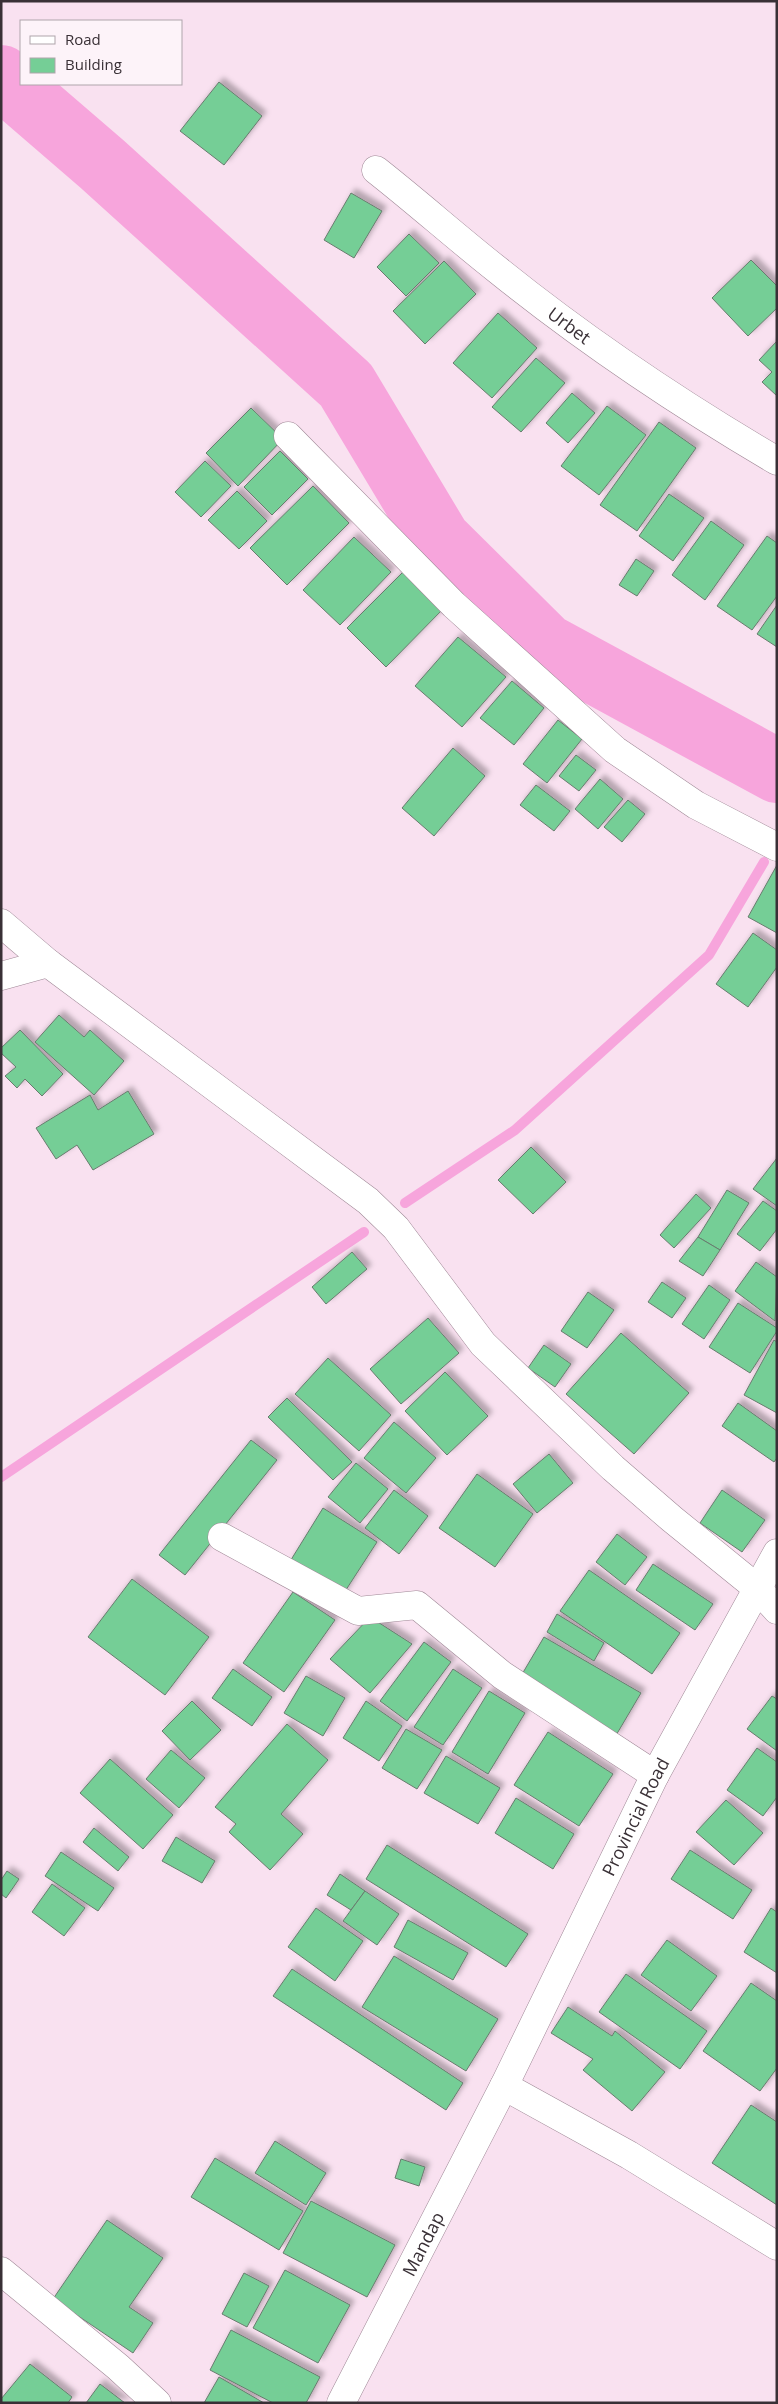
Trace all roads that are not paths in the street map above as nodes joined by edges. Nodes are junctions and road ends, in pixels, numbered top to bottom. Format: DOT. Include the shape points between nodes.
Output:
graph roads {
  1 [pos="376,170"];
  2 [pos="288,436"];
  3 [pos="777,461"];
  4 [pos="777,847"];
  5 [pos="1,923"];
  6 [pos="48,962"];
  7 [pos="1,976"];
  8 [pos="222,1537"];
  9 [pos="777,1553"];
  10 [pos="757,1588"];
  11 [pos="777,1610"];
  12 [pos="655,1775"];
  13 [pos="504,2086"];
  14 [pos="777,2246"];
  15 [pos="1,2272"];
  16 [pos="157,2403"];
  17 [pos="341,2403"];
  1 -- 3 [label="street, Urbet" via="499,271 606,352 706,419"];
  2 -- 4 [label="street" via="454,605 615,750 696,805"];
  5 -- 6 [label="street"];
  6 -- 7 [label="street"];
  6 -- 10 [label="street" via="368,1201 396,1228 490,1351 613,1468"];
  8 -- 12 [label="street" via="358,1611 417,1605 502,1675"];
  9 -- 10 [label="street, Provincial Road"];
  10 -- 11 [label="street"];
  10 -- 12 [label="street, Provincial Road"];
  12 -- 13 [label="street, Provincial Road"];
  13 -- 14 [label="street" via="629,2156"];
  13 -- 17 [label="street, Mandap"];
  15 -- 16 [label="street"];
}
